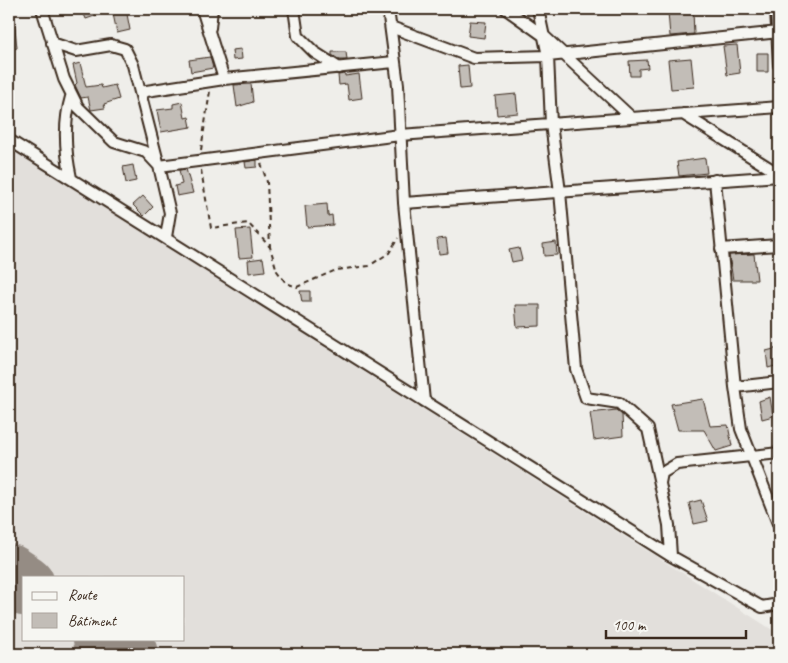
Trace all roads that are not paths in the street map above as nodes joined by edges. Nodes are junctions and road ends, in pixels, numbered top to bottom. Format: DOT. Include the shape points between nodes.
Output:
graph roads {
  1 [pos="42,9"];
  2 [pos="202,9"];
  3 [pos="212,9"];
  4 [pos="294,9"];
  5 [pos="388,9"];
  6 [pos="506,9"];
  7 [pos="538,9"];
  8 [pos="776,9"];
  9 [pos="391,27"];
  10 [pos="210,33"];
  11 [pos="778,33"];
  12 [pos="544,36"];
  13 [pos="52,43"];
  14 [pos="563,54"];
  15 [pos="548,56"];
  16 [pos="394,62"];
  17 [pos="779,65"];
  18 [pos="339,68"];
  19 [pos="224,79"];
  20 [pos="140,92"];
  21 [pos="71,97"];
  22 [pos="779,107"];
  23 [pos="683,114"];
  24 [pos="632,118"];
  25 [pos="552,124"];
  26 [pos="400,135"];
  27 [pos="9,140"];
  28 [pos="159,166"];
  29 [pos="779,175"];
  30 [pos="72,178"];
  31 [pos="715,180"];
  32 [pos="560,192"];
  33 [pos="404,203"];
  34 [pos="166,237"];
  35 [pos="779,245"];
  36 [pos="721,249"];
  37 [pos="779,382"];
  38 [pos="735,387"];
  39 [pos="424,401"];
  40 [pos="779,453"];
  41 [pos="754,457"];
  42 [pos="669,525"];
  43 [pos="779,526"];
  44 [pos="671,556"];
  45 [pos="779,604"];
  1 -- 13 [label="street"];
  2 -- 10 [label="street"];
  3 -- 10 [label="street"];
  4 -- 18 [label="street" via="298,36 314,52"];
  5 -- 9 [label="street"];
  6 -- 12 [label="street"];
  7 -- 12 [label="street"];
  8 -- 11 [label="street"];
  9 -- 15 [label="street" via="474,58"];
  9 -- 16 [label="street"];
  10 -- 19 [label="street"];
  11 -- 14 [label="street"];
  11 -- 17 [label="street"];
  12 -- 14 [label="street"];
  12 -- 15 [label="street"];
  13 -- 20 [label="street" via="76,51 111,45 125,49"];
  13 -- 21 [label="street"];
  14 -- 15 [label="street"];
  14 -- 24 [label="street"];
  15 -- 25 [label="street"];
  16 -- 18 [label="street"];
  16 -- 26 [label="street"];
  18 -- 19 [label="street"];
  19 -- 20 [label="street"];
  20 -- 28 [label="street"];
  21 -- 28 [label="street" via="114,142 146,152"];
  21 -- 30 [label="street" via="66,113 66,149"];
  22 -- 23 [label="street"];
  23 -- 24 [label="street"];
  23 -- 29 [label="street"];
  24 -- 25 [label="street"];
  25 -- 26 [label="street"];
  25 -- 32 [label="street"];
  26 -- 28 [label="street"];
  26 -- 33 [label="street"];
  27 -- 30 [label="street"];
  28 -- 34 [label="street" via="170,213"];
  29 -- 31 [label="street"];
  30 -- 34 [label="street"];
  31 -- 32 [label="street"];
  31 -- 36 [label="street"];
  32 -- 33 [label="street"];
  32 -- 42 [label="street" via="576,369 586,398 619,403 648,429"];
  33 -- 39 [label="street"];
  34 -- 39 [label="street"];
  35 -- 36 [label="street"];
  36 -- 38 [label="street"];
  37 -- 38 [label="street"];
  38 -- 41 [label="street" via="741,429"];
  39 -- 44 [label="street"];
  40 -- 41 [label="street"];
  41 -- 42 [label="street" via="697,460 668,467 660,480"];
  41 -- 43 [label="street"];
  42 -- 44 [label="street"];
  44 -- 45 [label="street" via="762,608"];
}
